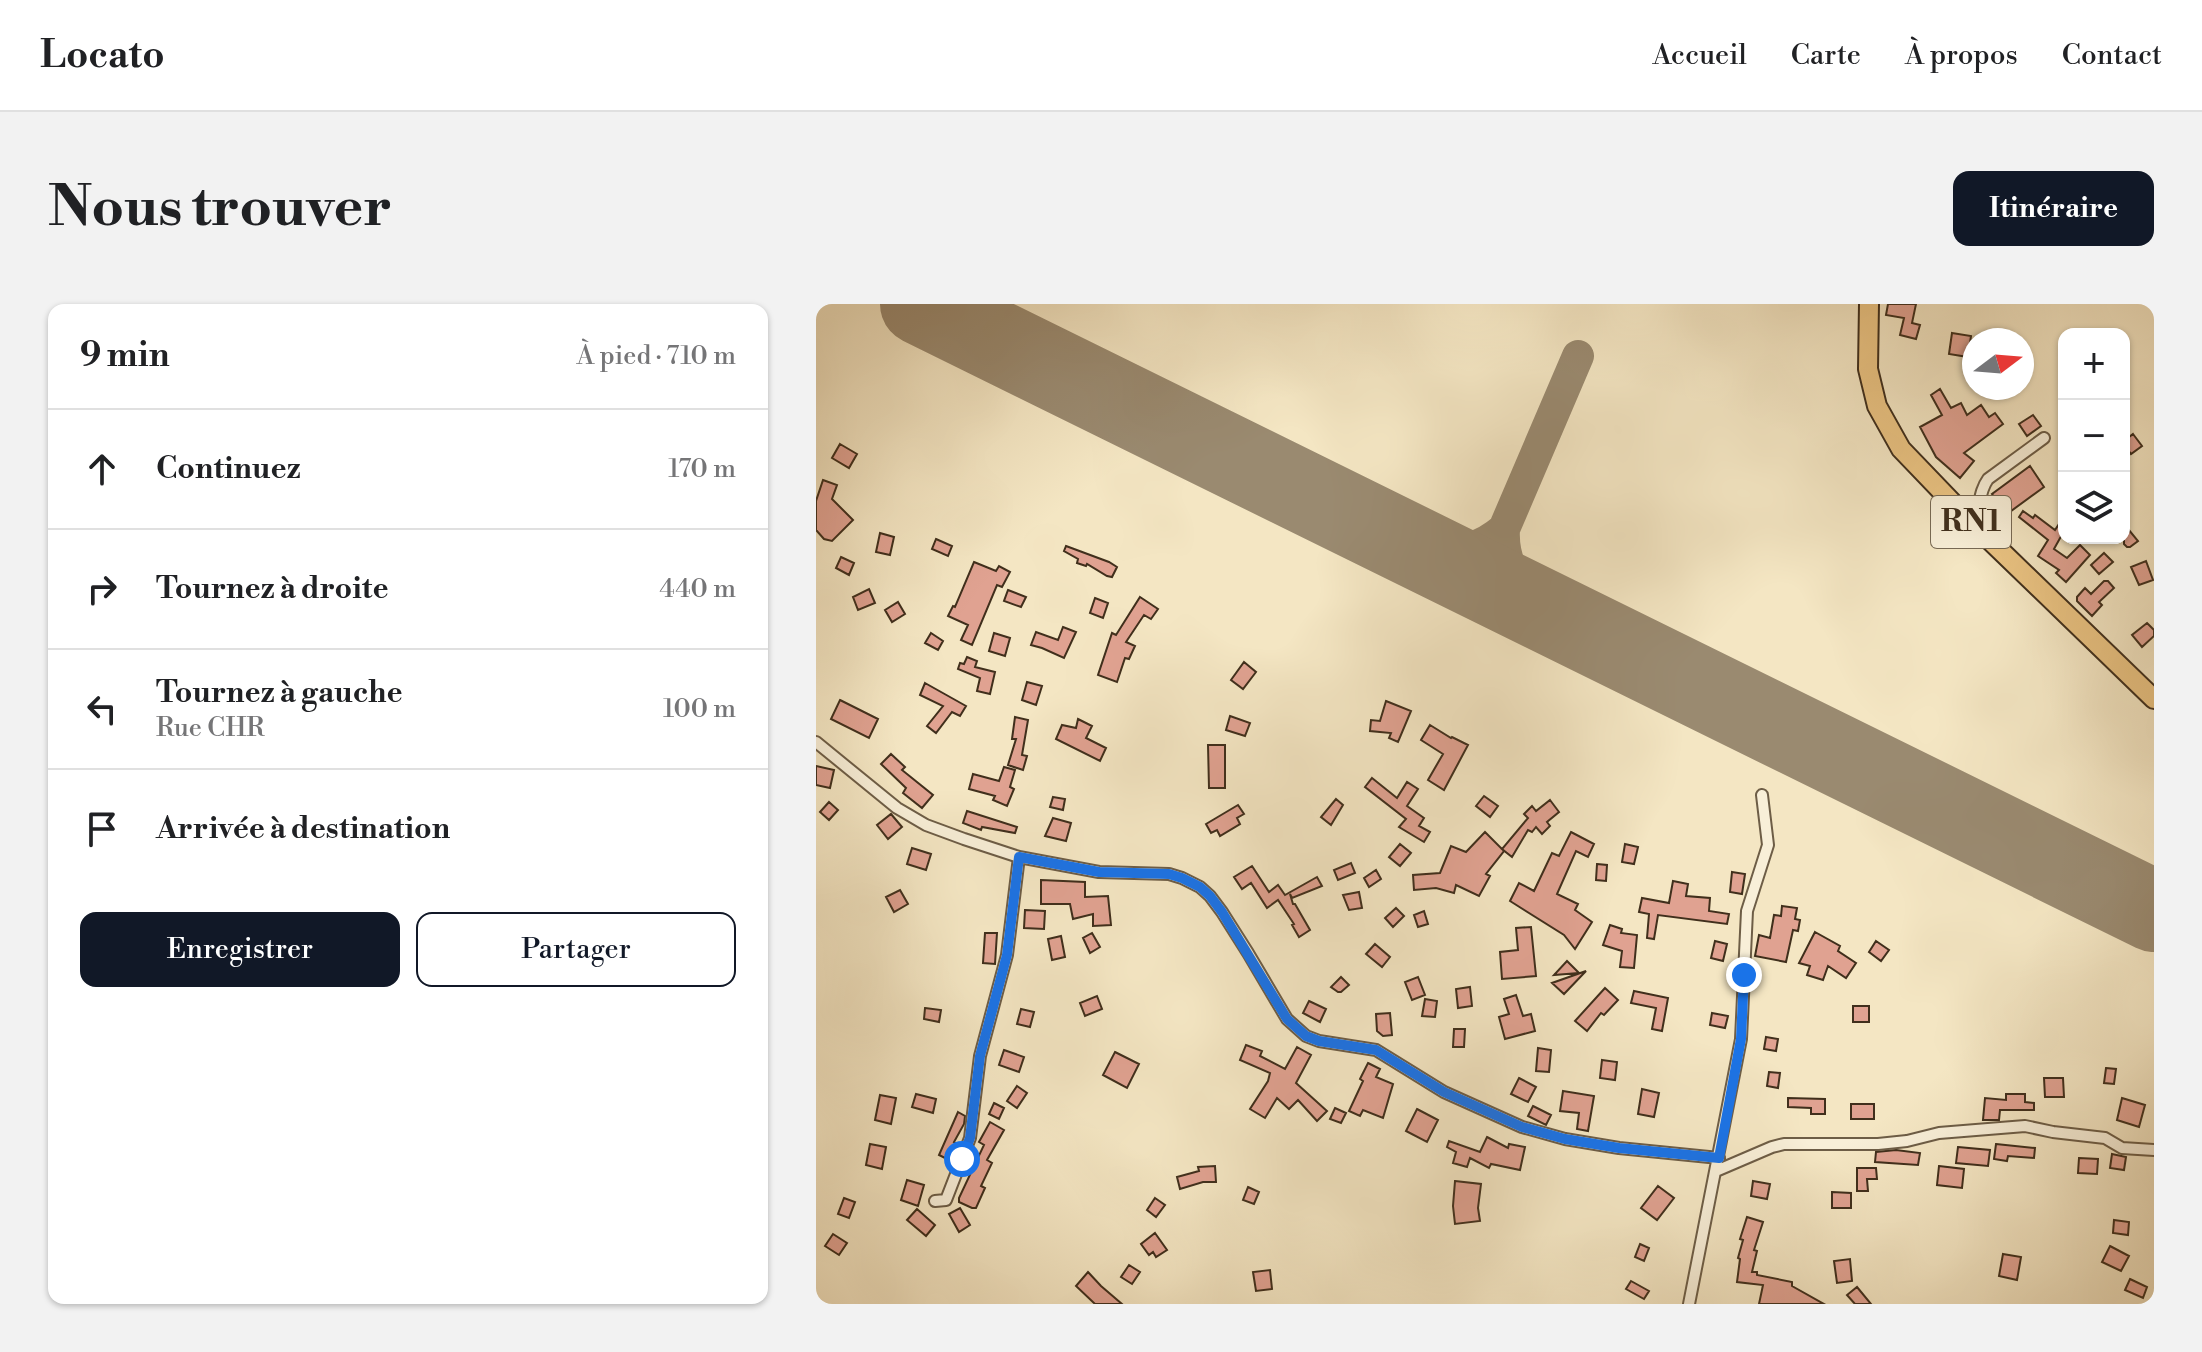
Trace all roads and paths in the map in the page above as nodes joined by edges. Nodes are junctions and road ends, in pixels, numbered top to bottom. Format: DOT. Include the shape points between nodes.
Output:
graph roads {
  1 [pos="1869,304"];
  2 [pos="2044,438"];
  3 [pos="1973,524"];
  4 [pos="2154,699"];
  5 [pos="816,742"];
  6 [pos="1762,795"];
  7 [pos="1019,857"];
  8 [pos="2154,1150"];
  9 [pos="1719,1158"];
  10 [pos="1716,1171"];
  11 [pos="935,1201"];
  12 [pos="1689,1304"];
  1 -- 3 [label="highway, RN1" via="1868,369 1877,406 1901,449"];
  2 -- 3 [label="street" via="1988,479"];
  3 -- 4 [label="highway, RN1"];
  5 -- 7 [label="street" via="926,825"];
  6 -- 9 [label="street" via="1768,845 1747,911 1741,1039"];
  7 -- 9 [label="street" via="1099,872 1169,874 1200,887 1222,912 1287,1019 1306,1036 1376,1050 1444,1092 1522,1127 1619,1148"];
  7 -- 11 [label="street" via="1007,955 980,1056 970,1138 946,1200"];
  8 -- 10 [label="street" via="2025,1126 1878,1144 1784,1144"];
  9 -- 10 [label="street"];
  10 -- 12 [label="street"];
}
